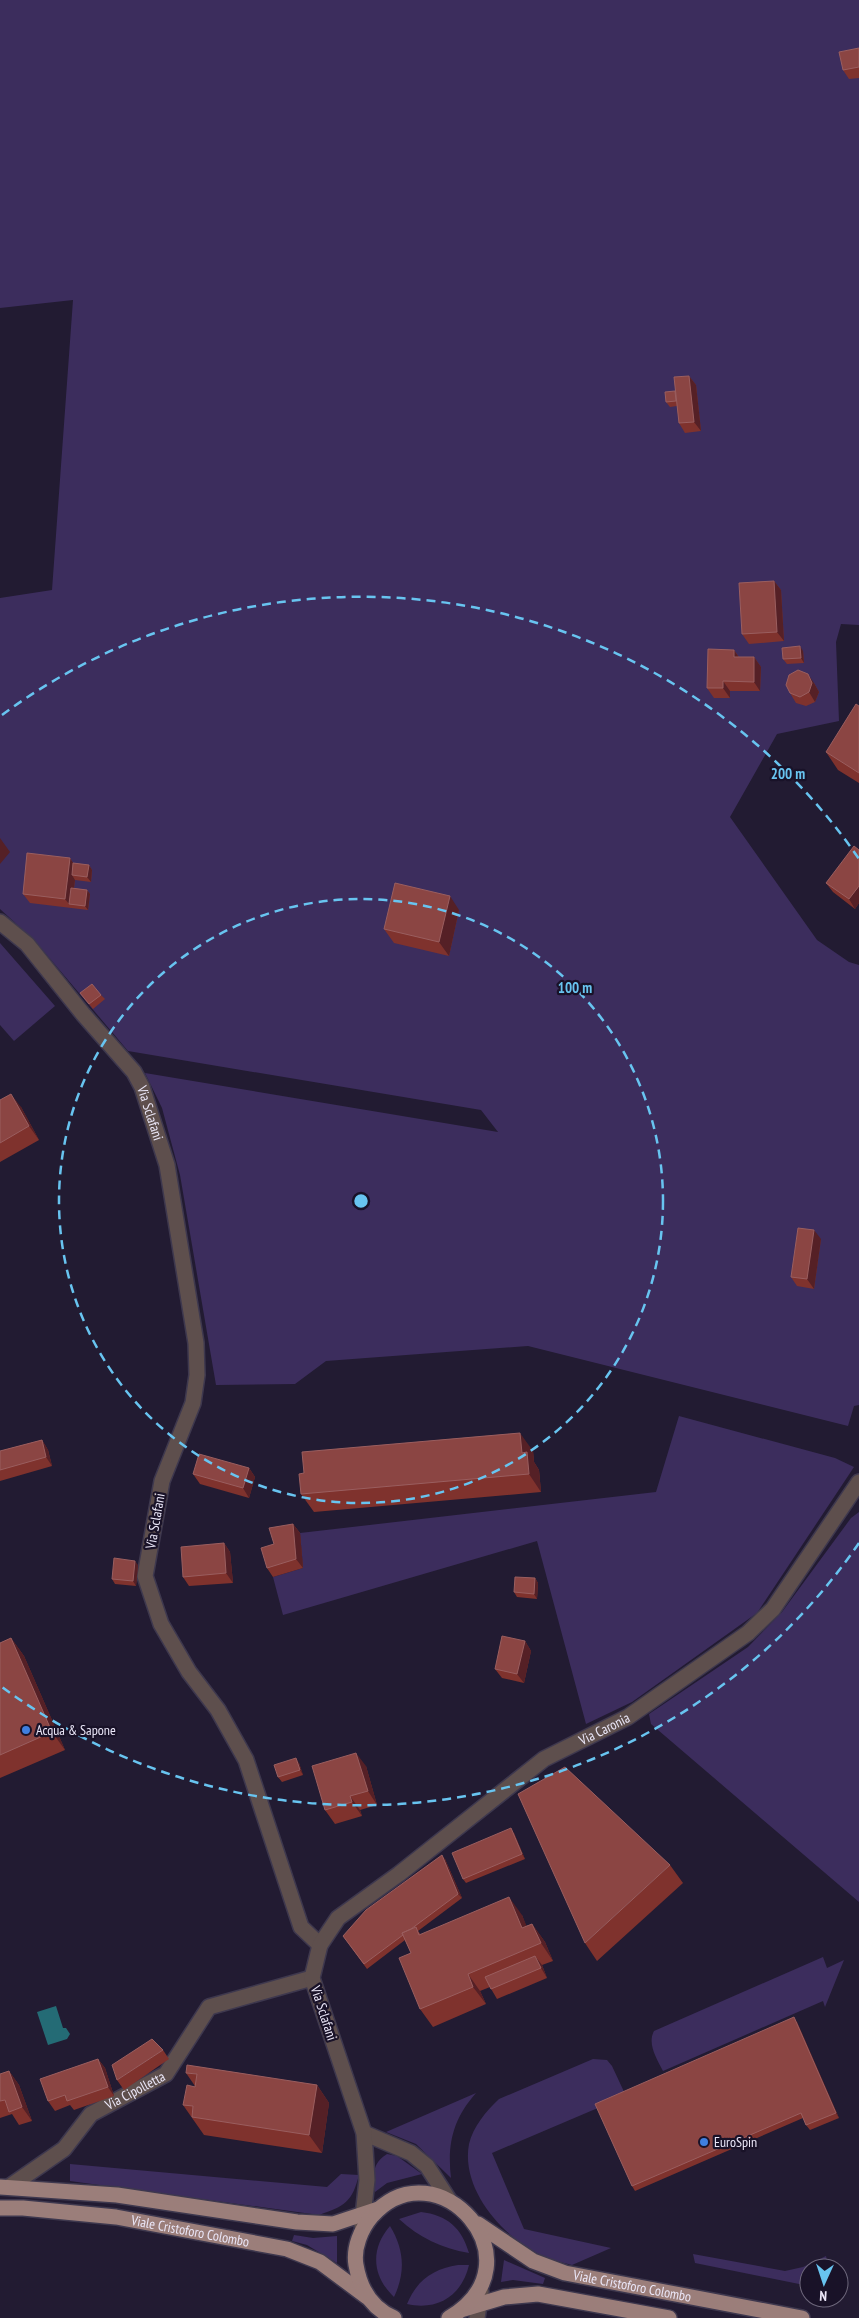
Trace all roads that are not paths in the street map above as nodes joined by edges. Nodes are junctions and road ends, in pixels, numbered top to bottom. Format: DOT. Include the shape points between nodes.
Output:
graph roads {
  1 [pos="0,922"];
  2 [pos="859,1482"];
  3 [pos="320,1945"];
  4 [pos="312,1978"];
  5 [pos="364,2133"];
  6 [pos="5,2187"];
  7 [pos="449,2200"];
  8 [pos="0,2208"];
  9 [pos="371,2212"];
  10 [pos="475,2222"];
  11 [pos="483,2282"];
  12 [pos="367,2297"];
  13 [pos="463,2310"];
  14 [pos="478,2311"];
  15 [pos="390,2317"];
  16 [pos="449,2318"];
  17 [pos="669,2318"];
  18 [pos="802,2318"];
  1 -- 3 [label="street, Via Sclafani" via="27,944 134,1072 142,1087 167,1165 196,1343 197,1374 193,1403 162,1481 145,1576 161,1624 189,1672 218,1710 246,1760 301,1927"];
  2 -- 3 [label="street, Via Caronia" via="773,1609 748,1632 628,1717 544,1759 338,1918"];
  3 -- 4 [label="street, Via Sclafani"];
  4 -- 5 [label="street, Via Sclafani"];
  4 -- 6 [label="street, Via Cipolletta" via="210,2007 166,2074 91,2114 64,2150"];
  5 -- 7 [label="street" via="411,2152 427,2166"];
  5 -- 9 [label="street, Via Sclafani"];
  6 -- 9 [label="main road, Viale Cristoforo Colombo" via="117,2194 297,2222 333,2224"];
  7 -- 9 [label="main road, Viale Cristoforo Colombo" via="414,2194 395,2199"];
  7 -- 10 [label="main road" via="464,2209"];
  8 -- 12 [label="main road, Viale Cristoforo Colombo" via="116,2217 287,2249 320,2262"];
  9 -- 12 [label="main road" via="358,2241 356,2260 358,2280"];
  10 -- 11 [label="main road" via="487,2251"];
  10 -- 18 [label="main road, Viale Cristoforo Colombo" via="533,2261 565,2273"];
  11 -- 13 [label="main road"];
  11 -- 14 [label="street"];
  12 -- 15 [label="main road, Viale Cristoforo Colombo"];
  13 -- 14 [label="main road, Viale Cristoforo Colombo"];
  13 -- 16 [label="main road"];
  14 -- 17 [label="main road, Viale Cristoforo Colombo" via="504,2297 538,2294"];
}
